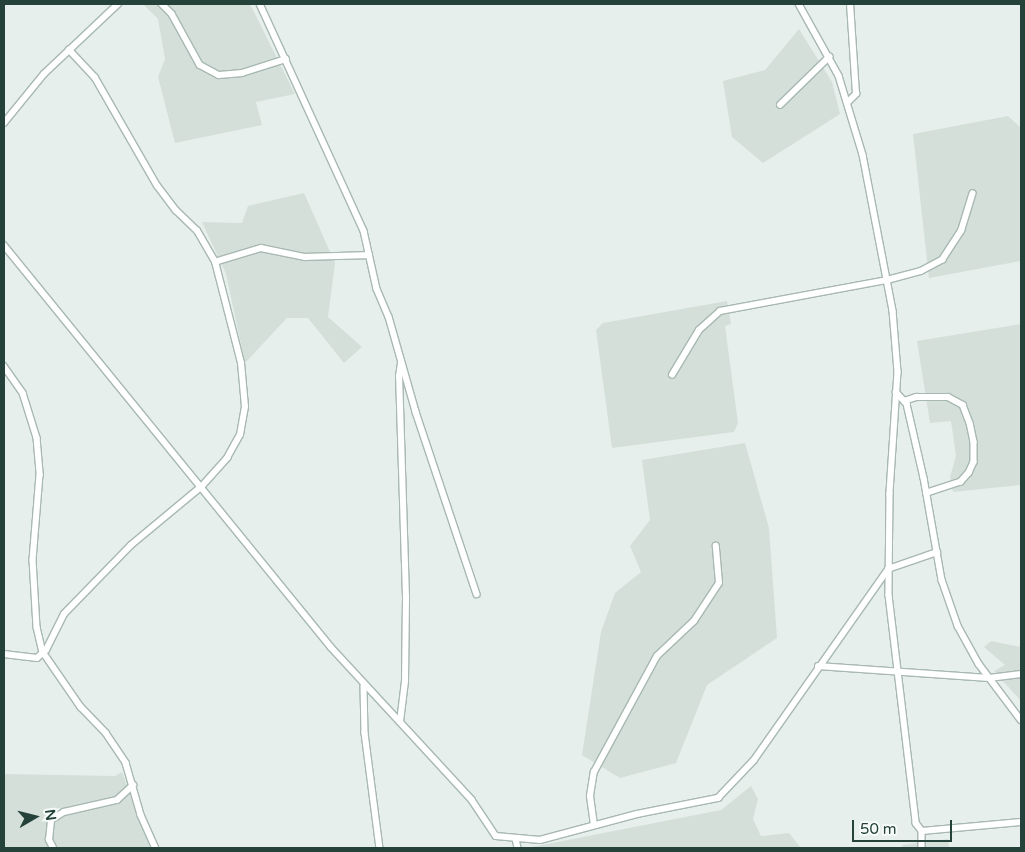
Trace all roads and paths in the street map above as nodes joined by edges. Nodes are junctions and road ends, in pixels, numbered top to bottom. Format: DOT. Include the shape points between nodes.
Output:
graph roads {
  1 [pos="118,4"];
  2 [pos="162,4"];
  3 [pos="260,4"];
  4 [pos="799,4"];
  5 [pos="850,4"];
  6 [pos="69,50"];
  7 [pos="829,57"];
  8 [pos="286,59"];
  9 [pos="847,103"];
  10 [pos="780,105"];
  11 [pos="4,123"];
  12 [pos="972,194"];
  13 [pos="4,245"];
  14 [pos="369,255"];
  15 [pos="215,262"];
  16 [pos="887,280"];
  17 [pos="401,360"];
  18 [pos="4,366"];
  19 [pos="672,375"];
  20 [pos="896,392"];
  21 [pos="904,401"];
  22 [pos="202,486"];
  23 [pos="927,493"];
  24 [pos="716,546"];
  25 [pos="937,552"];
  26 [pos="888,569"];
  27 [pos="477,594"];
  28 [pos="43,652"];
  29 [pos="4,654"];
  30 [pos="818,666"];
  31 [pos="898,673"];
  32 [pos="1021,674"];
  33 [pos="990,678"];
  34 [pos="364,686"];
  35 [pos="1021,720"];
  36 [pos="400,722"];
  37 [pos="133,785"];
  38 [pos="1021,822"];
  39 [pos="594,825"];
  40 [pos="922,831"];
  41 [pos="516,839"];
  42 [pos="53,848"];
  43 [pos="156,848"];
  44 [pos="380,848"];
  45 [pos="518,848"];
  46 [pos="922,848"];
  1 -- 6 [label="lane"];
  2 -- 8 [label="lane" via="172,14 200,65 219,75 242,73"];
  3 -- 8 [label="lane"];
  4 -- 7 [label="lane"];
  5 -- 9 [label="lane" via="856,94"];
  6 -- 11 [label="lane"];
  6 -- 15 [label="lane" via="95,78 157,186 197,231"];
  7 -- 9 [label="lane"];
  7 -- 10 [label="lane"];
  8 -- 14 [label="lane" via="364,231"];
  9 -- 16 [label="lane" via="863,155"];
  12 -- 16 [label="lane" via="961,231 942,260 921,271"];
  13 -- 22 [label="lane"];
  14 -- 15 [label="lane" via="305,257 261,248"];
  14 -- 17 [label="lane"];
  15 -- 22 [label="lane" via="241,362 245,407 240,435 227,458"];
  16 -- 19 [label="lane" via="720,311 699,330"];
  16 -- 20 [label="lane" via="898,372"];
  17 -- 27 [label="lane"];
  17 -- 36 [label="lane" via="406,606 405,681"];
  18 -- 28 [label="lane" via="23,393 37,438 40,475 33,560 37,627"];
  20 -- 21 [label="lane"];
  20 -- 26 [label="lane"];
  21 -- 23 [label="lane"];
  21 -- 23 [label="lane" via="916,397 948,397 963,405 970,423 974,448 969,473 962,482"];
  22 -- 28 [label="lane" via="131,545 64,614"];
  22 -- 34 [label="lane"];
  23 -- 25 [label="lane"];
  24 -- 39 [label="lane" via="719,583 694,621 657,656 594,772 590,796"];
  25 -- 26 [label="lane"];
  25 -- 33 [label="lane" via="942,580 958,626"];
  26 -- 30 [label="lane"];
  26 -- 31 [label="lane"];
  28 -- 29 [label="lane" via="37,658"];
  28 -- 37 [label="lane" via="81,707 106,733 126,763"];
  30 -- 31 [label="lane"];
  30 -- 39 [label="lane" via="754,760 718,798"];
  31 -- 33 [label="lane"];
  31 -- 40 [label="lane" via="916,823"];
  32 -- 33 [label="lane"];
  33 -- 35 [label="lane"];
  34 -- 36 [label="lane"];
  34 -- 44 [label="lane" via="365,733"];
  36 -- 41 [label="lane" via="472,800 496,836"];
  37 -- 42 [label="lane" via="116,800 64,812 51,820 49,840"];
  37 -- 43 [label="lane" via="141,815"];
  38 -- 40 [label="lane"];
  39 -- 41 [label="lane" via="540,840"];
  40 -- 46 [label="lane"];
  41 -- 45 [label="lane"];
}
